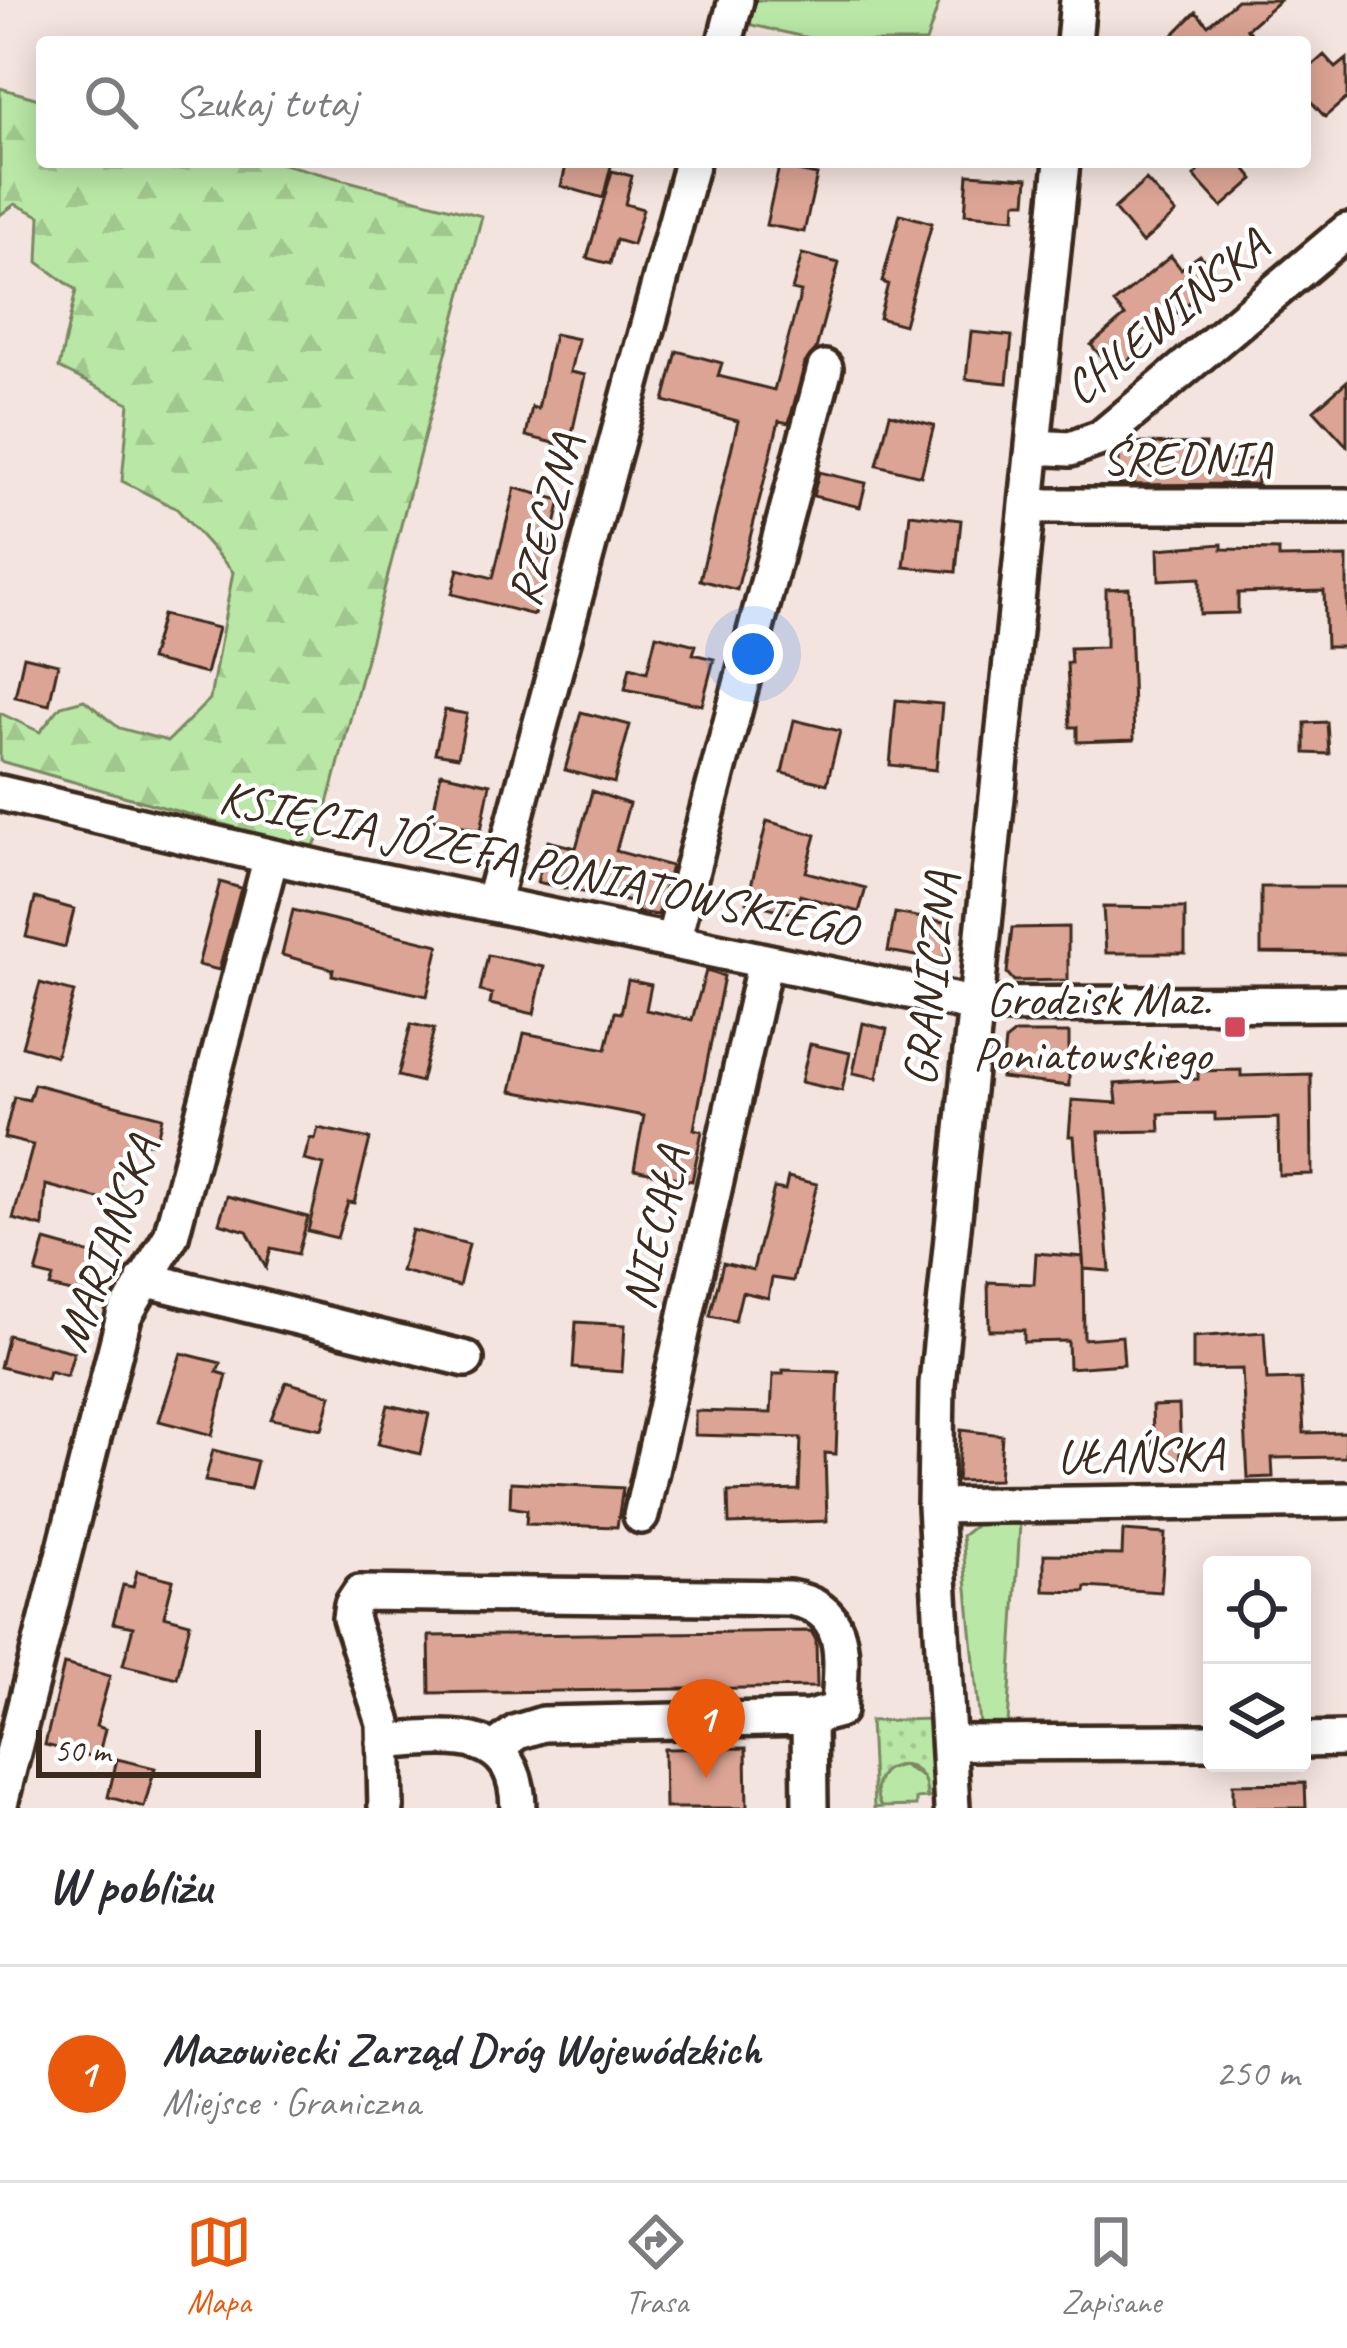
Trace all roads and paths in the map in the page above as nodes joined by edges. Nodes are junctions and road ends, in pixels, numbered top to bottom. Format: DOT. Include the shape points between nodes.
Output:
graph roads {
  1 [pos="736,0"];
  2 [pos="1078,0"];
  3 [pos="726,36"];
  4 [pos="1075,36"];
  5 [pos="690,168"];
  6 [pos="1061,168"];
  7 [pos="1347,231"];
  8 [pos="825,368"];
  9 [pos="1034,446"];
  10 [pos="1027,506"];
  11 [pos="1347,506"];
  12 [pos="0,793"];
  13 [pos="271,857"];
  14 [pos="492,904"];
  15 [pos="674,941"];
  16 [pos="765,961"];
  17 [pos="1347,1003"];
  18 [pos="976,1005"];
  19 [pos="144,1279"];
  20 [pos="466,1358"];
  21 [pos="1347,1500"];
  22 [pos="935,1506"];
  23 [pos="641,1516"];
  24 [pos="809,1718"];
  25 [pos="1347,1739"];
  26 [pos="1311,1740"];
  27 [pos="384,1742"];
  28 [pos="1203,1742"];
  29 [pos="949,1743"];
  30 [pos="493,1750"];
  31 [pos="0,1804"];
  32 [pos="386,1808"];
  33 [pos="518,1808"];
  34 [pos="810,1808"];
  35 [pos="952,1808"];
  1 -- 3 [label="street"];
  2 -- 4 [label="street"];
  5 -- 14 [label="street, RZECZNA"];
  6 -- 9 [label="street, GRANICZNA"];
  7 -- 9 [label="street, CHLEWIŃSKA" via="1101,437 1070,449"];
  8 -- 15 [label="street"];
  9 -- 10 [label="street, GRANICZNA"];
  10 -- 11 [label="street, ŚREDNIA"];
  10 -- 18 [label="street, GRANICZNA"];
  12 -- 13 [label="street, KSIĘCIA JÓZEFA PONIATOWSKIEGO"];
  13 -- 14 [label="street, KSIĘCIA JÓZEFA PONIATOWSKIEGO"];
  13 -- 19 [label="street, MARIAŃSKA" via="171,1236"];
  14 -- 15 [label="street, KSIĘCIA JÓZEFA PONIATOWSKIEGO"];
  15 -- 16 [label="street, KSIĘCIA JÓZEFA PONIATOWSKIEGO"];
  16 -- 18 [label="street, KSIĘCIA JÓZEFA PONIATOWSKIEGO"];
  16 -- 23 [label="street, NIECAŁA"];
  17 -- 18 [label="street, KSIĘCIA JÓZEFA PONIATOWSKIEGO"];
  18 -- 22 [label="street, GRANICZNA" via="937,1384"];
  19 -- 20 [label="street"];
  19 -- 31 [label="street, MARIAŃSKA" via="124,1316"];
  21 -- 22 [label="street, UŁAŃSKA"];
  22 -- 29 [label="street, GRANICZNA"];
  24 -- 27 [label="street" via="839,1710 840,1660 827,1612 811,1602 380,1591 360,1593 350,1618"];
  24 -- 30 [label="street" via="543,1724"];
  24 -- 34 [label="street"];
  25 -- 26 [label="street"];
  27 -- 30 [label="street" via="458,1737"];
  27 -- 32 [label="street"];
  28 -- 29 [label="street"];
  29 -- 35 [label="street, GRANICZNA"];
  30 -- 33 [label="street" via="514,1772"];
}
